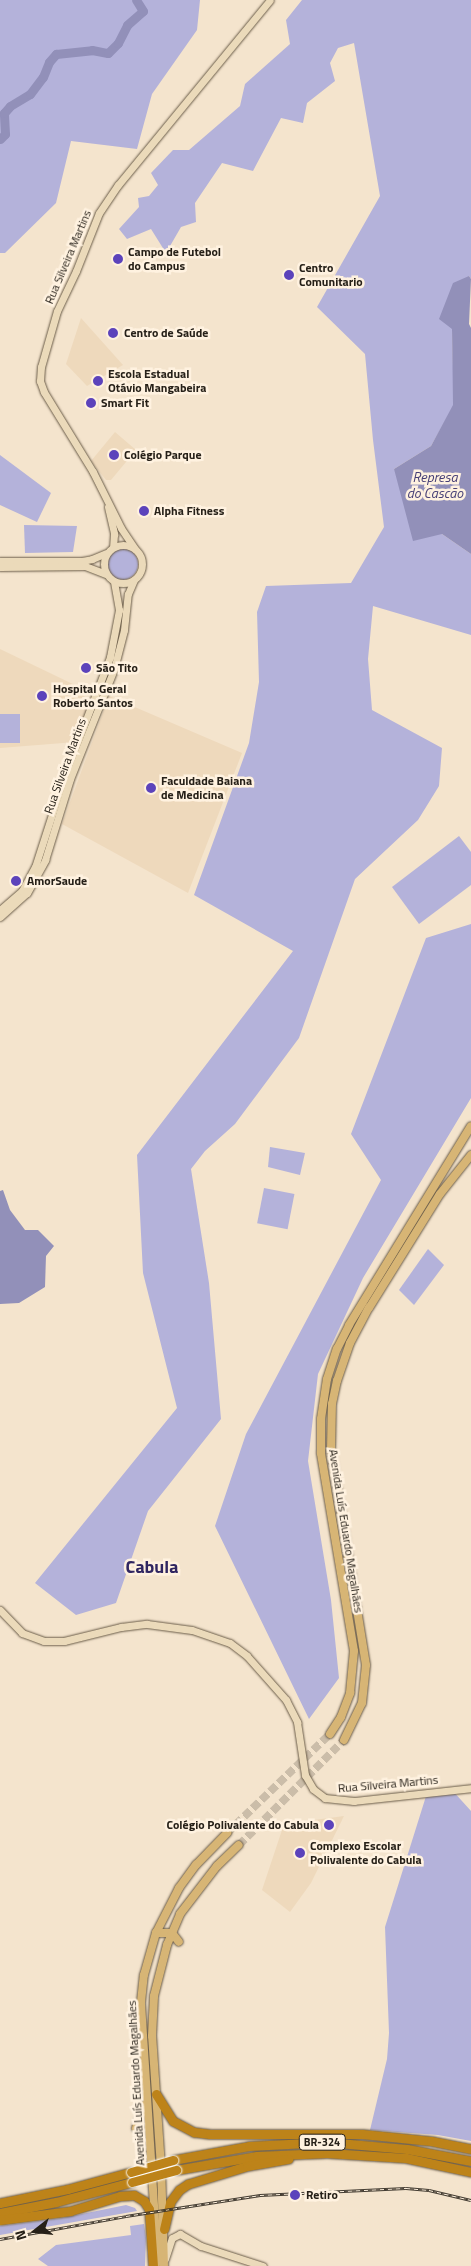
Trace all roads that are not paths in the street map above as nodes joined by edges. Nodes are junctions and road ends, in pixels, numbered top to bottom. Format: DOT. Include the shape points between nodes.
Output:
graph roads {
  1 [pos="270,0"];
  2 [pos="107,502"];
  3 [pos="113,547"];
  4 [pos="135,549"];
  5 [pos="106,553"];
  6 [pos="0,562"];
  7 [pos="0,568"];
  8 [pos="106,574"];
  9 [pos="134,580"];
  10 [pos="114,581"];
  11 [pos="0,910"];
  12 [pos="0,917"];
  13 [pos="471,1126"];
  14 [pos="471,1155"];
  15 [pos="0,1610"];
  16 [pos="330,1734"];
  17 [pos="344,1740"];
  18 [pos="471,1788"];
  19 [pos="226,1833"];
  20 [pos="239,1845"];
  21 [pos="156,1933"];
  22 [pos="172,1933"];
  23 [pos="179,1942"];
  24 [pos="146,2093"];
  25 [pos="156,2094"];
  26 [pos="136,2128"];
  27 [pos="471,2149"];
  28 [pos="327,2153"];
  29 [pos="471,2161"];
  30 [pos="471,2172"];
  31 [pos="0,2203"];
  32 [pos="0,2213"];
  33 [pos="0,2220"];
  34 [pos="164,2229"];
  35 [pos="165,2263"];
  36 [pos="154,2266"];
  37 [pos="264,2266"];
  1 -- 2 [label="main road, Rua Silveira Martins" via="108,198 91,229 52,325 40,373 41,387 93,472"];
  2 -- 3 [label="main road, Rua Silveira Martins" via="114,534"];
  2 -- 4 [label="main road, Rua Silveira Martins"];
  3 -- 4 [label="main road" via="120,544"];
  3 -- 5 [label="main road"];
  4 -- 9 [label="main road" via="142,565"];
  5 -- 6 [label="main road" via="82,561"];
  5 -- 8 [label="main road" via="103,567"];
  7 -- 8 [label="main road" via="84,566"];
  8 -- 10 [label="main road"];
  9 -- 10 [label="main road"];
  9 -- 12 [label="main road, Rua Silveira Martins" via="128,594 124,630 114,669 70,779 43,866 27,893"];
  10 -- 11 [label="main road, Rua Silveira Martins" via="120,610 110,657 64,777 35,867 22,891"];
  13 -- 16 [label="main road, Avenida Luís Eduardo Magalhães" via="349,1325 327,1379 321,1419 321,1452 354,1651 350,1693"];
  14 -- 17 [label="main road, Avenida Luís Eduardo Magalhães" via="440,1194 369,1308 350,1343 337,1380 332,1404 330,1450 366,1665 362,1703"];
  15 -- 18 [label="main road, Rua Silveira Martins" via="22,1633 44,1641 64,1641 147,1624 192,1630 230,1643 247,1656 292,1710 305,1775 313,1789 325,1798 354,1801"];
  19 -- 21 [label="main road, Avenida Luís Eduardo Magalhães" via="179,1888"];
  20 -- 22 [label="main road, Avenida Luís Eduardo Magalhães" via="217,1866 180,1914"];
  21 -- 22 [label="main road"];
  21 -- 24 [label="main road, Avenida Luís Eduardo Magalhães" via="144,1975 141,2002"];
  22 -- 23 [label="main road"];
  22 -- 25 [label="main road, Avenida Luís Eduardo Magalhães" via="154,1996 152,2036"];
  24 -- 26 [label="main road"];
  24 -- 36 [label="main road, Avenida Luís Eduardo Magalhães" via="156,2236"];
  25 -- 27 [label="highway" via="173,2122 194,2132 362,2134"];
  25 -- 34 [label="main road, Avenida Luís Eduardo Magalhães"];
  28 -- 30 [label="highway, BR-324" via="406,2158"];
  28 -- 32 [label="highway, BR-324, bridge" via="257,2156 176,2170 56,2202"];
  28 -- 34 [label="highway" via="247,2166 188,2184 170,2202"];
  29 -- 31 [label="highway, BR-324, bridge" via="407,2148 327,2142 249,2146 173,2160 68,2189"];
  33 -- 36 [label="highway" via="70,2211 134,2195 144,2200 149,2209"];
  34 -- 35 [label="main road, Avenida Luís Eduardo Magalhães"];
  35 -- 37 [label="main road" via="172,2238 180,2234 201,2246"];
}
